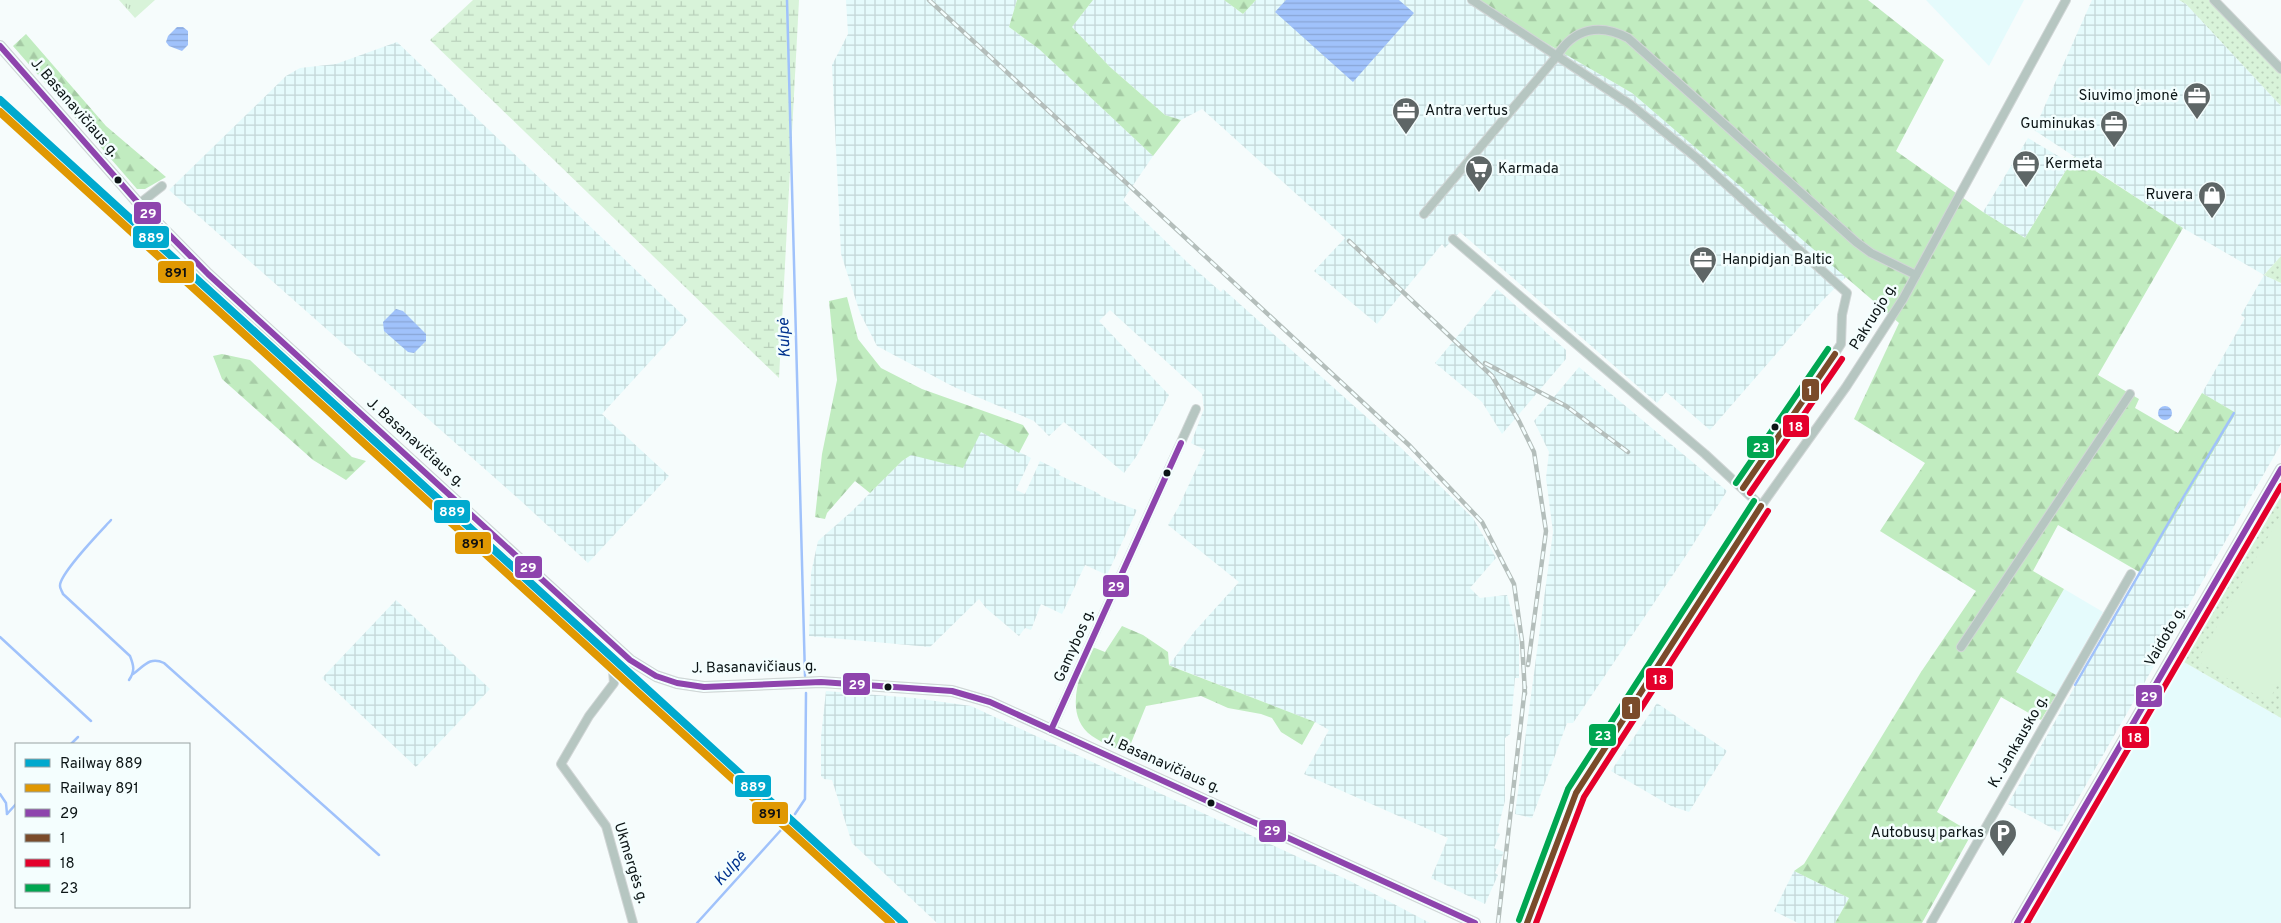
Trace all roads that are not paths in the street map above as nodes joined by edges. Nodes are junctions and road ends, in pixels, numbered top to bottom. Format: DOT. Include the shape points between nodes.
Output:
graph roads {
  1 [pos="1472,0"];
  2 [pos="2066,0"];
  3 [pos="2214,0"];
  4 [pos="0,46"];
  5 [pos="1557,56"];
  6 [pos="2281,69"];
  7 [pos="162,186"];
  8 [pos="139,204"];
  9 [pos="1424,214"];
  10 [pos="1453,239"];
  11 [pos="1916,275"];
  12 [pos="2130,394"];
  13 [pos="1196,409"];
  14 [pos="2281,469"];
  15 [pos="1743,488"];
  16 [pos="1761,506"];
  17 [pos="464,532"];
  18 [pos="2131,574"];
  19 [pos="1961,647"];
  20 [pos="1052,730"];
  21 [pos="632,923"];
  22 [pos="1475,923"];
  23 [pos="1527,923"];
  24 [pos="1931,923"];
  25 [pos="2017,923"];
  1 -- 5 [label="street"];
  2 -- 11 [label="street, Pakruojo g."];
  3 -- 6 [label="street"];
  4 -- 8 [label="main road, J. Basanavičiaus g."];
  5 -- 9 [label="street"];
  5 -- 11 [label="street" via="1573,38 1585,32 1609,30 1628,38 1856,242"];
  5 -- 15 [label="street" via="1631,105 1698,159 1847,293 1841,344"];
  7 -- 8 [label="street"];
  8 -- 20 [label="main road, J. Basanavičiaus g." via="208,274 630,660 656,676 704,687 821,682 952,691 990,702"];
  10 -- 15 [label="street"];
  11 -- 16 [label="street, Pakruojo g." via="1868,354"];
  12 -- 19 [label="street"];
  13 -- 20 [label="street, Gamybos g."];
  14 -- 25 [label="main road, Vaidoto g."];
  15 -- 16 [label="street"];
  16 -- 23 [label="street, Pakruojo g." via="1576,793"];
  17 -- 21 [label="street, Ukmergės g." via="613,672 614,683 589,716 561,764 606,826"];
  18 -- 24 [label="street, K. Jankausko g."];
  20 -- 22 [label="main road, J. Basanavičiaus g."];
}
